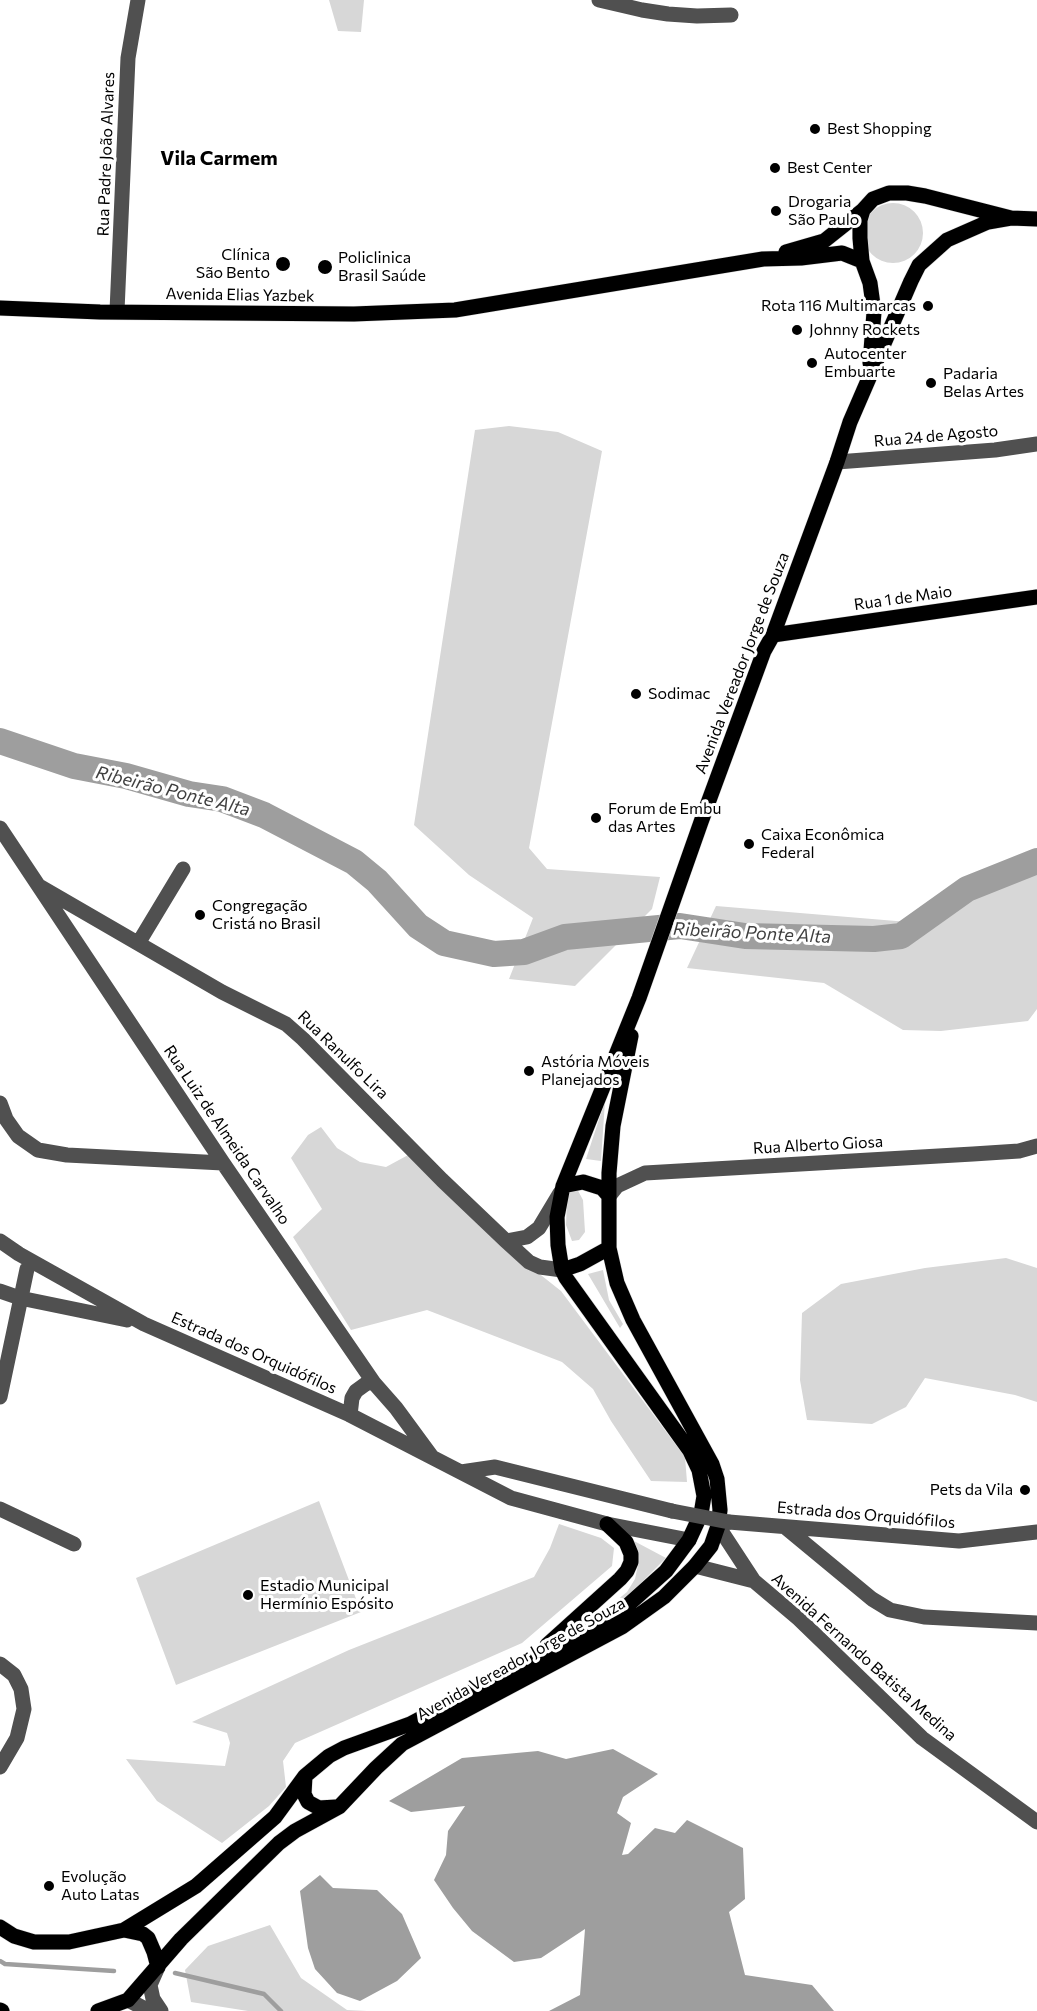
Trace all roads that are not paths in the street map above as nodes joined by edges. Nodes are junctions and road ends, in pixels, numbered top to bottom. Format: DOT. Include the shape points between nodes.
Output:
graph roads {
  1 [pos="138,0"];
  2 [pos="599,0"];
  3 [pos="731,15"];
  4 [pos="863,210"];
  5 [pos="1011,218"];
  6 [pos="1037,219"];
  7 [pos="763,259"];
  8 [pos="862,261"];
  9 [pos="0,308"];
  10 [pos="117,311"];
  11 [pos="869,376"];
  12 [pos="1037,444"];
  13 [pos="837,462"];
  14 [pos="1037,597"];
  15 [pos="784,605"];
  16 [pos="808,630"];
  17 [pos="773,635"];
  18 [pos="0,828"];
  19 [pos="183,869"];
  20 [pos="37,884"];
  21 [pos="139,942"];
  22 [pos="639,998"];
  23 [pos="0,1103"];
  24 [pos="1037,1146"];
  25 [pos="223,1163"];
  26 [pos="563,1186"];
  27 [pos="609,1196"];
  28 [pos="0,1241"];
  29 [pos="506,1241"];
  30 [pos="609,1248"];
  31 [pos="18,1254"];
  32 [pos="44,1267"];
  33 [pos="27,1269"];
  34 [pos="562,1270"];
  35 [pos="70,1283"];
  36 [pos="0,1291"];
  37 [pos="20,1299"];
  38 [pos="62,1306"];
  39 [pos="144,1324"];
  40 [pos="374,1383"];
  41 [pos="0,1397"];
  42 [pos="396,1408"];
  43 [pos="350,1415"];
  44 [pos="372,1425"];
  45 [pos="432,1456"];
  46 [pos="495,1467"];
  47 [pos="461,1472"];
  48 [pos="511,1498"];
  49 [pos="0,1509"];
  50 [pos="607,1524"];
  51 [pos="723,1524"];
  52 [pos="785,1527"];
  53 [pos="1037,1532"];
  54 [pos="689,1540"];
  55 [pos="74,1544"];
  56 [pos="695,1566"];
  57 [pos="754,1581"];
  58 [pos="1037,1623"];
  59 [pos="531,1659"];
  60 [pos="0,1664"];
  61 [pos="0,1767"];
  62 [pos="306,1776"];
  63 [pos="339,1807"];
  64 [pos="1036,1819"];
  65 [pos="0,1927"];
  66 [pos="124,1930"];
  67 [pos="158,1967"];
  68 [pos="129,2000"];
  69 [pos="98,2011"];
  70 [pos="149,2011"];
  71 [pos="161,2011"];
  1 -- 10 [label="street, Rua Padre João Alvares" via="128,58"];
  2 -- 3 [label="street" via="668,14"];
  4 -- 5 [label="main road, Avenida Elias Yazbek" via="880,194 907,193"];
  4 -- 7 [label="main road, Avenida Elias Yazbek" via="824,241"];
  4 -- 8 [label="main road, Avenida Vereador Jorge de Souza" via="859,228"];
  5 -- 6 [label="main road, Avenida Elias Yazbek"];
  5 -- 11 [label="main road, Avenida Vereador Jorge de Souza" via="988,222 947,240 924,260 910,281"];
  7 -- 8 [label="main road, Avenida Elias Yazbek" via="842,253"];
  7 -- 10 [label="main road, Avenida Elias Yazbek" via="455,310 354,314"];
  8 -- 11 [label="main road, Avenida Vereador Jorge de Souza" via="874,312"];
  9 -- 10 [label="main road, Avenida Elias Yazbek"];
  11 -- 13 [label="main road, Avenida Vereador Jorge de Souza"];
  12 -- 13 [label="street, Rua 24 de Agosto"];
  13 -- 15 [label="main road, Avenida Vereador Jorge de Souza"];
  14 -- 16 [label="main road, Rua 1 de Maio"];
  15 -- 16 [label="main road" via="796,623"];
  15 -- 17 [label="main road, Avenida Vereador Jorge de Souza"];
  16 -- 17 [label="main road, Rua 1 de Maio"];
  17 -- 22 [label="main road, Avenida Vereador Jorge de Souza"];
  18 -- 20 [label="street, Rua Luiz de Almeida Carvalho"];
  19 -- 21 [label="street"];
  20 -- 21 [label="street, Rua Ranulfo Lira"];
  20 -- 25 [label="street, Rua Luiz de Almeida Carvalho"];
  21 -- 29 [label="street, Rua Ranulfo Lira" via="295,1032"];
  22 -- 26 [label="main road, Avenida Vereador Jorge de Souza"];
  22 -- 27 [label="main road, Avenida Vereador Jorge de Souza" via="613,1126"];
  23 -- 25 [label="street" via="18,1136 38,1150"];
  24 -- 27 [label="street, Rua Alberto Giosa" via="973,1154 645,1173 617,1186"];
  25 -- 40 [label="street, Rua Luiz de Almeida Carvalho"];
  26 -- 27 [label="main road" via="583,1182 602,1188"];
  26 -- 29 [label="street, Avenida Vereador Jorge de Souza" via="539,1227 527,1237"];
  26 -- 34 [label="main road, Avenida Vereador Jorge de Souza" via="557,1217"];
  27 -- 30 [label="main road, Avenida Vereador Jorge de Souza"];
  28 -- 31 [label="street"];
  29 -- 34 [label="street, Rua Ranulfo Lira" via="529,1262"];
  30 -- 34 [label="main road"];
  30 -- 51 [label="main road, Avenida Vereador Jorge de Souza" via="617,1283 633,1320 712,1464"];
  31 -- 32 [label="street"];
  31 -- 33 [label="street"];
  32 -- 33 [label="street"];
  32 -- 35 [label="street"];
  33 -- 37 [label="street"];
  34 -- 54 [label="main road, Avenida Vereador Jorge de Souza" via="690,1451 703,1482 704,1496"];
  35 -- 38 [label="street"];
  35 -- 39 [label="street"];
  36 -- 37 [label="street"];
  37 -- 38 [label="street"];
  37 -- 41 [label="street"];
  38 -- 39 [label="street"];
  39 -- 43 [label="street, Estrada dos Orquidófilos"];
  40 -- 42 [label="street, Rua Luiz de Almeida Carvalho"];
  40 -- 43 [label="street" via="356,1391"];
  42 -- 44 [label="street" via="391,1417"];
  42 -- 45 [label="street, Rua Luiz de Almeida Carvalho"];
  43 -- 44 [label="street"];
  44 -- 45 [label="street"];
  45 -- 47 [label="street"];
  46 -- 47 [label="street"];
  46 -- 48 [label="street"];
  46 -- 51 [label="street, Estrada dos Orquidófilos, bridge"];
  47 -- 48 [label="street"];
  48 -- 50 [label="street"];
  49 -- 55 [label="street"];
  50 -- 54 [label="street"];
  50 -- 59 [label="main road" via="626,1542 632,1554 627,1571"];
  51 -- 52 [label="street, Estrada dos Orquidófilos"];
  51 -- 56 [label="main road, Avenida Vereador Jorge de Souza"];
  51 -- 57 [label="street, Avenida Fernando Batista Medina"];
  52 -- 53 [label="street, Estrada dos Orquidófilos" via="959,1541"];
  52 -- 58 [label="street" via="890,1610 924,1617"];
  54 -- 59 [label="main road, Avenida Vereador Jorge de Souza" via="653,1585 619,1613"];
  56 -- 57 [label="street, Avenida Fernando Batista Medina"];
  56 -- 63 [label="main road, Avenida Vereador Jorge de Souza" via="664,1598 622,1627 402,1744"];
  57 -- 64 [label="street, Avenida Fernando Batista Medina" via="922,1738"];
  59 -- 62 [label="main road, Avenida Vereador Jorge de Souza" via="410,1724 344,1748"];
  60 -- 61 [label="street" via="14,1675 24,1709 17,1738"];
  62 -- 63 [label="main road" via="304,1794 308,1802 319,1808"];
  62 -- 66 [label="main road, Avenida Vereador Jorge de Souza" via="275,1817 196,1886"];
  63 -- 67 [label="main road, Avenida Vereador Jorge de Souza" via="279,1843 181,1939"];
  65 -- 66 [label="main road, Avenida Vereador Jorge de Souza" via="34,1942 69,1942"];
  66 -- 67 [label="main road" via="148,1938"];
  67 -- 68 [label="main road, Avenida Vereador Jorge de Souza"];
  67 -- 71 [label="street" via="150,1985"];
  68 -- 69 [label="main road"];
  68 -- 70 [label="street"];
}
